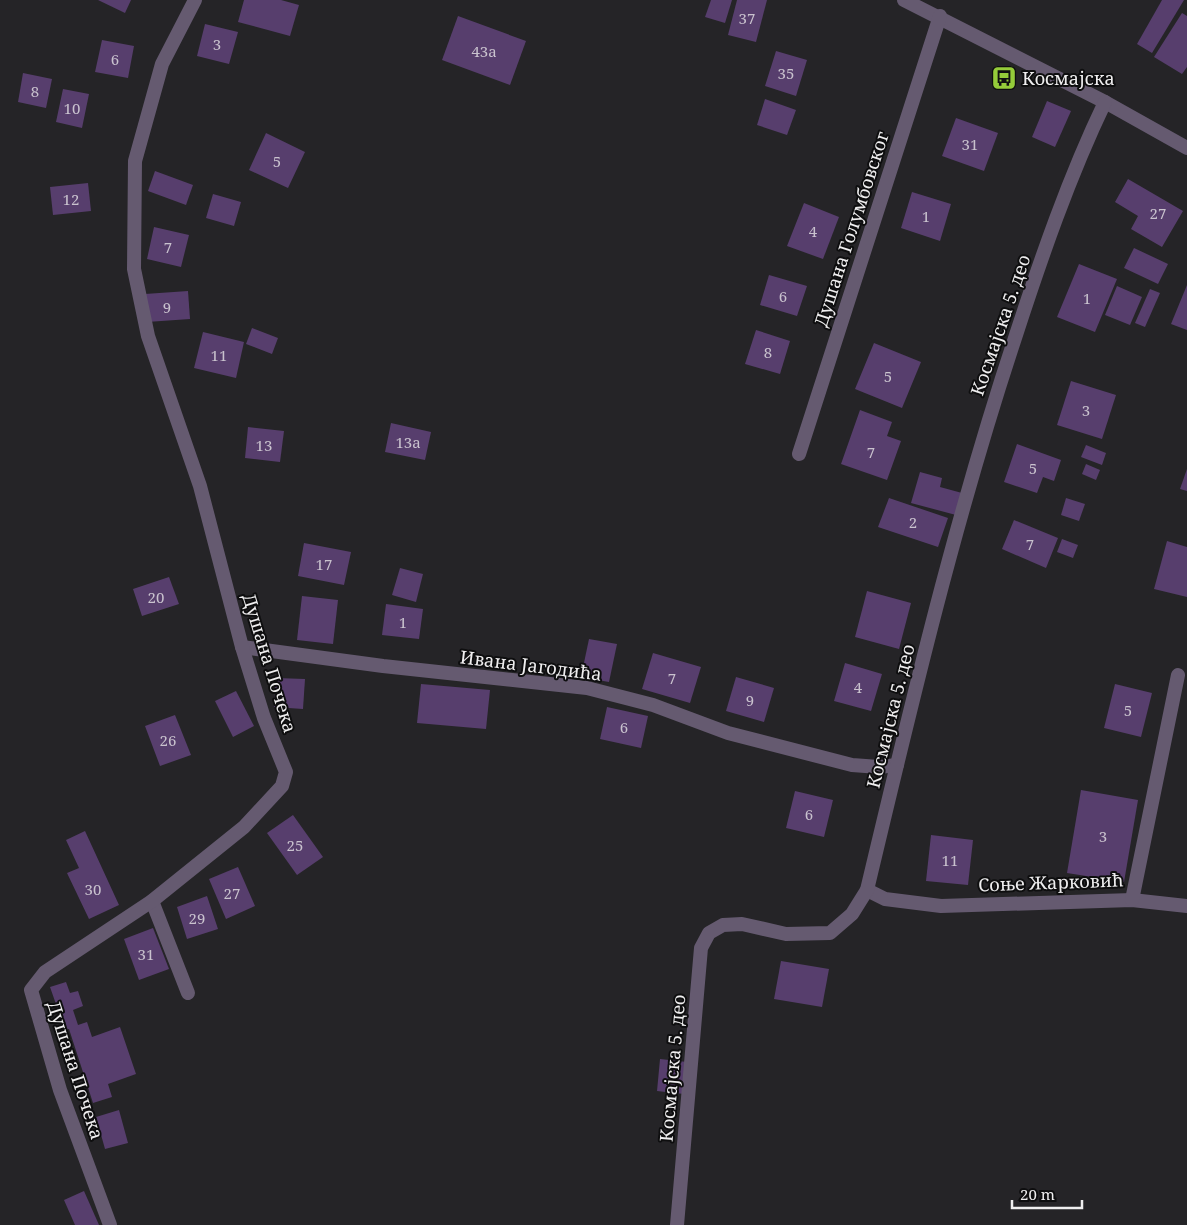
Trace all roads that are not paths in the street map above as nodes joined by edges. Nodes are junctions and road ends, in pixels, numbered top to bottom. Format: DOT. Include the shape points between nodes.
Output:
graph roads {
  1 [pos="195,0"];
  2 [pos="904,0"];
  3 [pos="940,16"];
  4 [pos="1105,102"];
  5 [pos="1187,148"];
  6 [pos="799,454"];
  7 [pos="242,647"];
  8 [pos="1178,675"];
  9 [pos="897,765"];
  10 [pos="867,890"];
  11 [pos="1132,900"];
  12 [pos="152,901"];
  13 [pos="1187,906"];
  14 [pos="188,993"];
  15 [pos="110,1225"];
  16 [pos="677,1225"];
  1 -- 7 [label="street, Душана Почека" via="162,64 135,161 134,270 148,336 200,486"];
  2 -- 3 [label="street"];
  3 -- 4 [label="street"];
  3 -- 6 [label="street, Душана Голумбовског"];
  4 -- 5 [label="street"];
  4 -- 9 [label="street, Космајска 5. део" via="1088,138 1030,294 980,443"];
  7 -- 9 [label="street, Ивана Јагодића" via="587,688 653,706 728,733 852,765"];
  7 -- 12 [label="street, Душана Почека" via="264,718 286,772 282,786 244,827"];
  8 -- 11 [label="street, Соње Жарковић"];
  9 -- 10 [label="street, Космајска 5. део"];
  10 -- 11 [label="street, Соње Жарковић" via="885,899 941,906"];
  10 -- 16 [label="street, Космајска 5. део" via="852,914 830,933 786,934 742,924 723,925 709,933 702,948"];
  11 -- 13 [label="street"];
  12 -- 14 [label="street"];
  12 -- 15 [label="street, Душана Почека" via="46,972 31,990 60,1090"];
}
